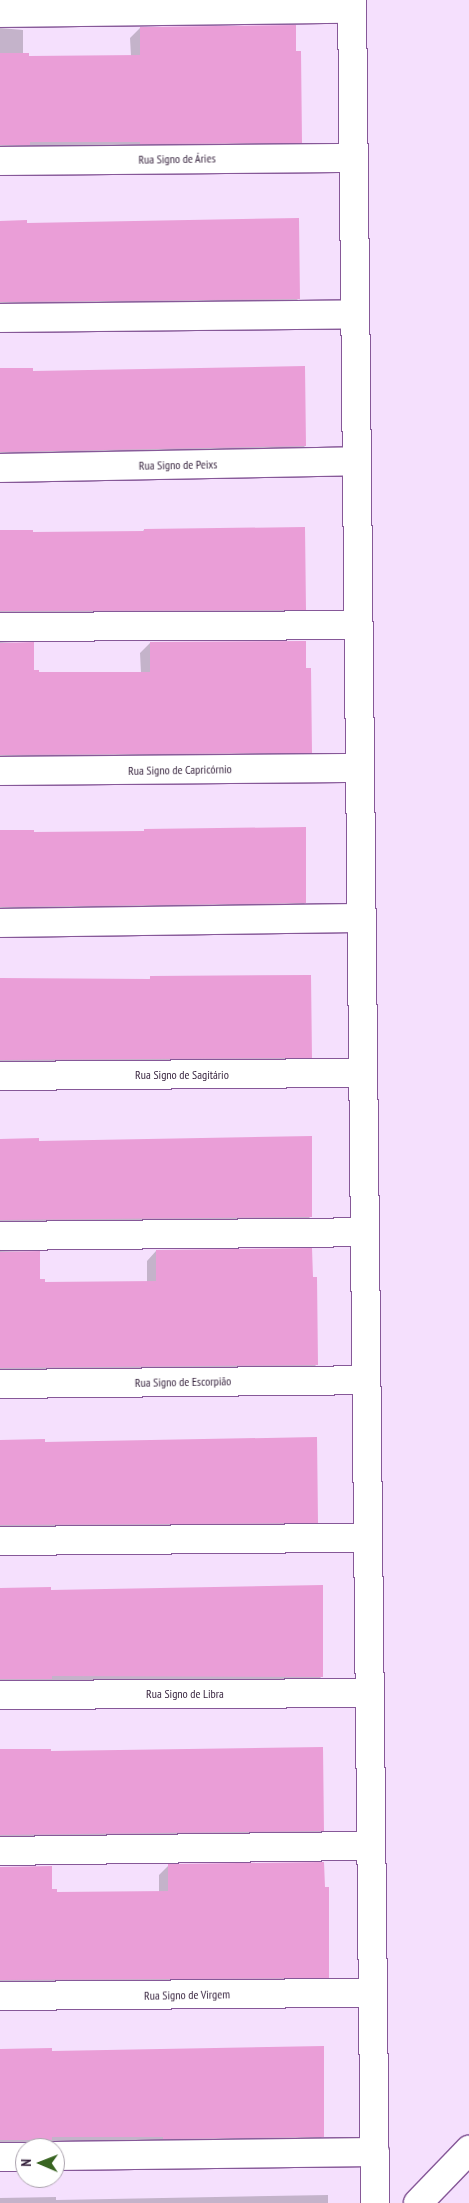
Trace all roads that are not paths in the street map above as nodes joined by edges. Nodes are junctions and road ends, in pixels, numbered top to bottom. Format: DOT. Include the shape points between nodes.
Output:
graph roads {
  1 [pos="352,4"];
  2 [pos="0,13"];
  3 [pos="353,158"];
  4 [pos="0,161"];
  5 [pos="355,314"];
  6 [pos="0,318"];
  7 [pos="356,461"];
  8 [pos="0,468"];
  9 [pos="358,625"];
  10 [pos="0,627"];
  11 [pos="360,768"];
  12 [pos="0,771"];
  13 [pos="362,918"];
  14 [pos="0,923"];
  15 [pos="363,1073"];
  16 [pos="0,1076"];
  17 [pos="365,1232"];
  18 [pos="0,1236"];
  19 [pos="366,1380"];
  20 [pos="0,1384"];
  21 [pos="368,1538"];
  22 [pos="0,1541"];
  23 [pos="370,1693"];
  24 [pos="0,1695"];
  25 [pos="371,1846"];
  26 [pos="0,1850"];
  27 [pos="373,1993"];
  28 [pos="0,1996"];
  29 [pos="469,2150"];
  30 [pos="375,2152"];
  31 [pos="65,2156"];
  32 [pos="0,2157"];
  33 [pos="15,2157"];
  34 [pos="375,2203"];
  35 [pos="418,2203"];
  1 -- 2 [label="street"];
  1 -- 3 [label="street"];
  3 -- 4 [label="street, Rua Signo de Áries"];
  3 -- 5 [label="street"];
  5 -- 6 [label="street"];
  5 -- 7 [label="street"];
  7 -- 8 [label="street, Rua Signo de Peixs"];
  7 -- 9 [label="street"];
  9 -- 10 [label="street"];
  9 -- 11 [label="street"];
  11 -- 12 [label="street, Rua Signo de Capricórnio"];
  11 -- 13 [label="street"];
  13 -- 14 [label="street"];
  13 -- 15 [label="street"];
  15 -- 16 [label="street, Rua Signo de Sagitário"];
  15 -- 17 [label="street"];
  17 -- 18 [label="street"];
  17 -- 19 [label="street"];
  19 -- 20 [label="street, Rua Signo de Escorpião"];
  19 -- 21 [label="street"];
  21 -- 22 [label="street"];
  21 -- 23 [label="street"];
  23 -- 24 [label="street, Rua Signo de Libra"];
  23 -- 25 [label="street"];
  25 -- 26 [label="street"];
  25 -- 27 [label="street"];
  27 -- 28 [label="street, Rua Signo de Virgem"];
  27 -- 30 [label="street"];
  29 -- 35 [label="street"];
  30 -- 31 [label="street"];
  30 -- 34 [label="street"];
  32 -- 33 [label="street"];
}
